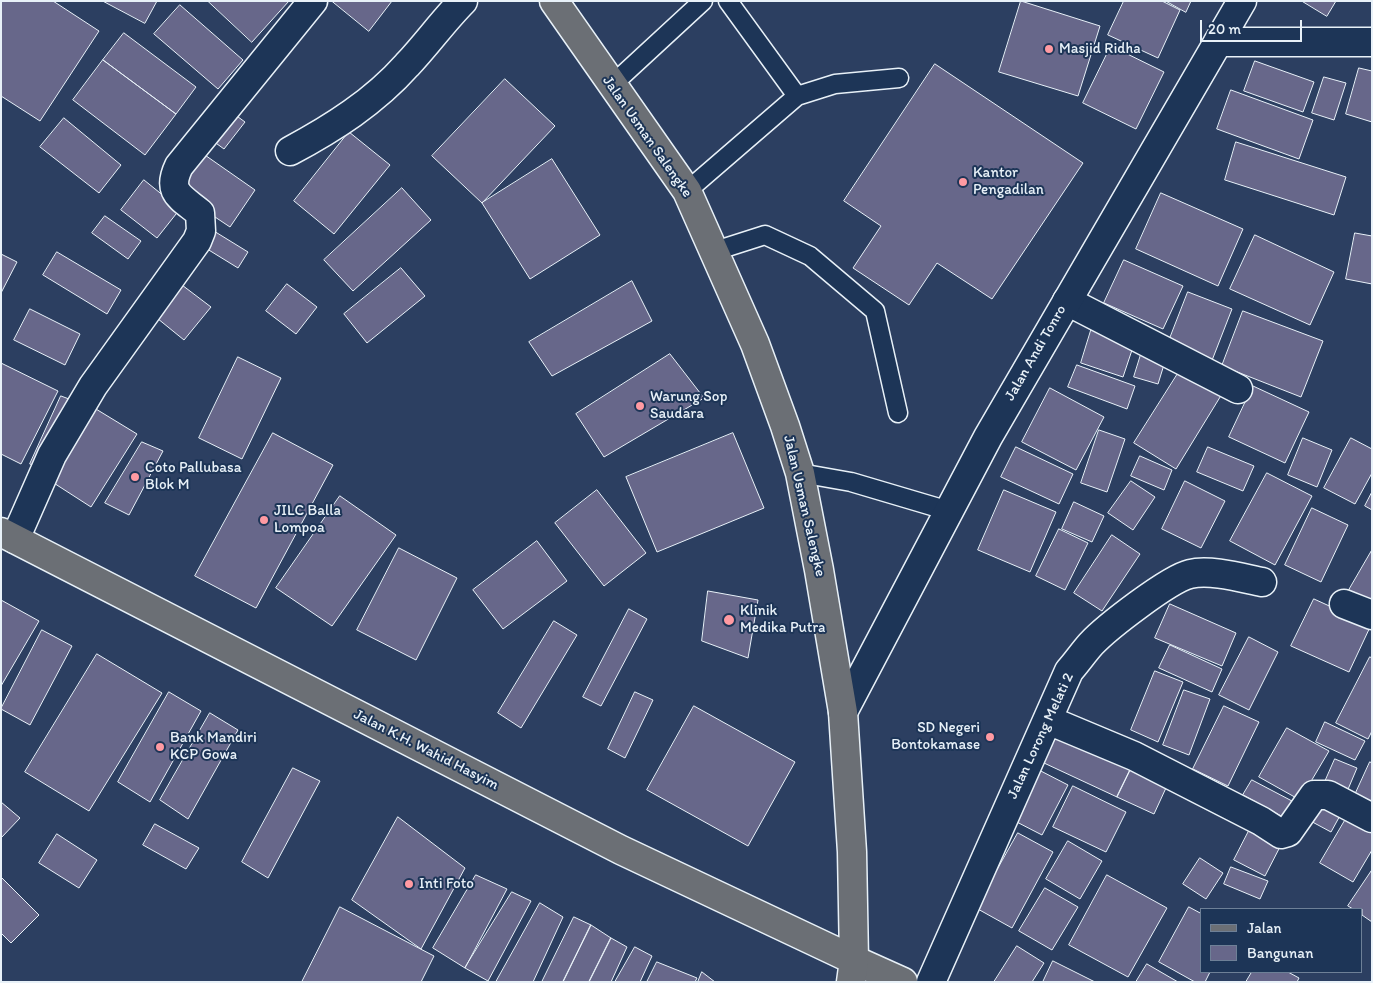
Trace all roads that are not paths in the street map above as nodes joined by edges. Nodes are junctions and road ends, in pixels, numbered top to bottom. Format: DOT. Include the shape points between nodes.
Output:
graph roads {
  1 [pos="313,1"];
  2 [pos="463,1"];
  3 [pos="554,1"];
  4 [pos="703,1"];
  5 [pos="728,1"];
  6 [pos="1242,1"];
  7 [pos="1218,42"];
  8 [pos="1372,42"];
  9 [pos="899,78"];
  10 [pos="613,84"];
  11 [pos="797,96"];
  12 [pos="290,151"];
  13 [pos="687,191"];
  14 [pos="715,251"];
  15 [pos="1066,301"];
  16 [pos="1238,389"];
  17 [pos="898,413"];
  18 [pos="800,473"];
  19 [pos="949,511"];
  20 [pos="8,535"];
  21 [pos="1262,582"];
  22 [pos="1344,604"];
  23 [pos="1372,615"];
  24 [pos="843,712"];
  25 [pos="1048,720"];
  26 [pos="1372,818"];
  27 [pos="853,971"];
  28 [pos="903,982"];
  29 [pos="931,982"];
  1 -- 20 [label="street" via="179,166 173,186 176,194 200,213 201,231 197,241 93,386"];
  2 -- 12 [label="street" via="406,66 361,108"];
  3 -- 10 [label="main road, Jalan Usman Salengke"];
  4 -- 10 [label="lane"];
  5 -- 11 [label="lane"];
  6 -- 7 [label="street, Jalan Andi Tonro"];
  7 -- 8 [label="street"];
  7 -- 15 [label="street, Jalan Andi Tonro"];
  9 -- 11 [label="lane" via="835,84"];
  10 -- 13 [label="main road, Jalan Usman Salengke"];
  11 -- 13 [label="lane"];
  13 -- 14 [label="main road, Jalan Usman Salengke"];
  14 -- 17 [label="lane" via="764,235 810,256 875,310"];
  14 -- 18 [label="main road, Jalan Usman Salengke" via="756,344"];
  15 -- 16 [label="street"];
  15 -- 19 [label="street, Jalan Andi Tonro"];
  18 -- 19 [label="lane" via="851,482"];
  18 -- 24 [label="main road, Jalan Usman Salengke" via="820,570"];
  19 -- 24 [label="street, Jalan Andi Tonro"];
  20 -- 27 [label="main road, Jalan K.H. Wahid Hasyim"];
  21 -- 25 [label="street, Jalan Lorong Melati 2" via="1219,574 1191,573 1175,580 1092,643 1069,671"];
  22 -- 23 [label="street"];
  24 -- 27 [label="main road, Jalan Usman Salengke" via="852,852"];
  25 -- 26 [label="street" via="1134,756 1281,834 1288,832 1314,795 1328,795"];
  25 -- 29 [label="street, Jalan Lorong Melati 2"];
  27 -- 28 [label="main road, Jalan K.H. Wahid Hasyim"];
}
